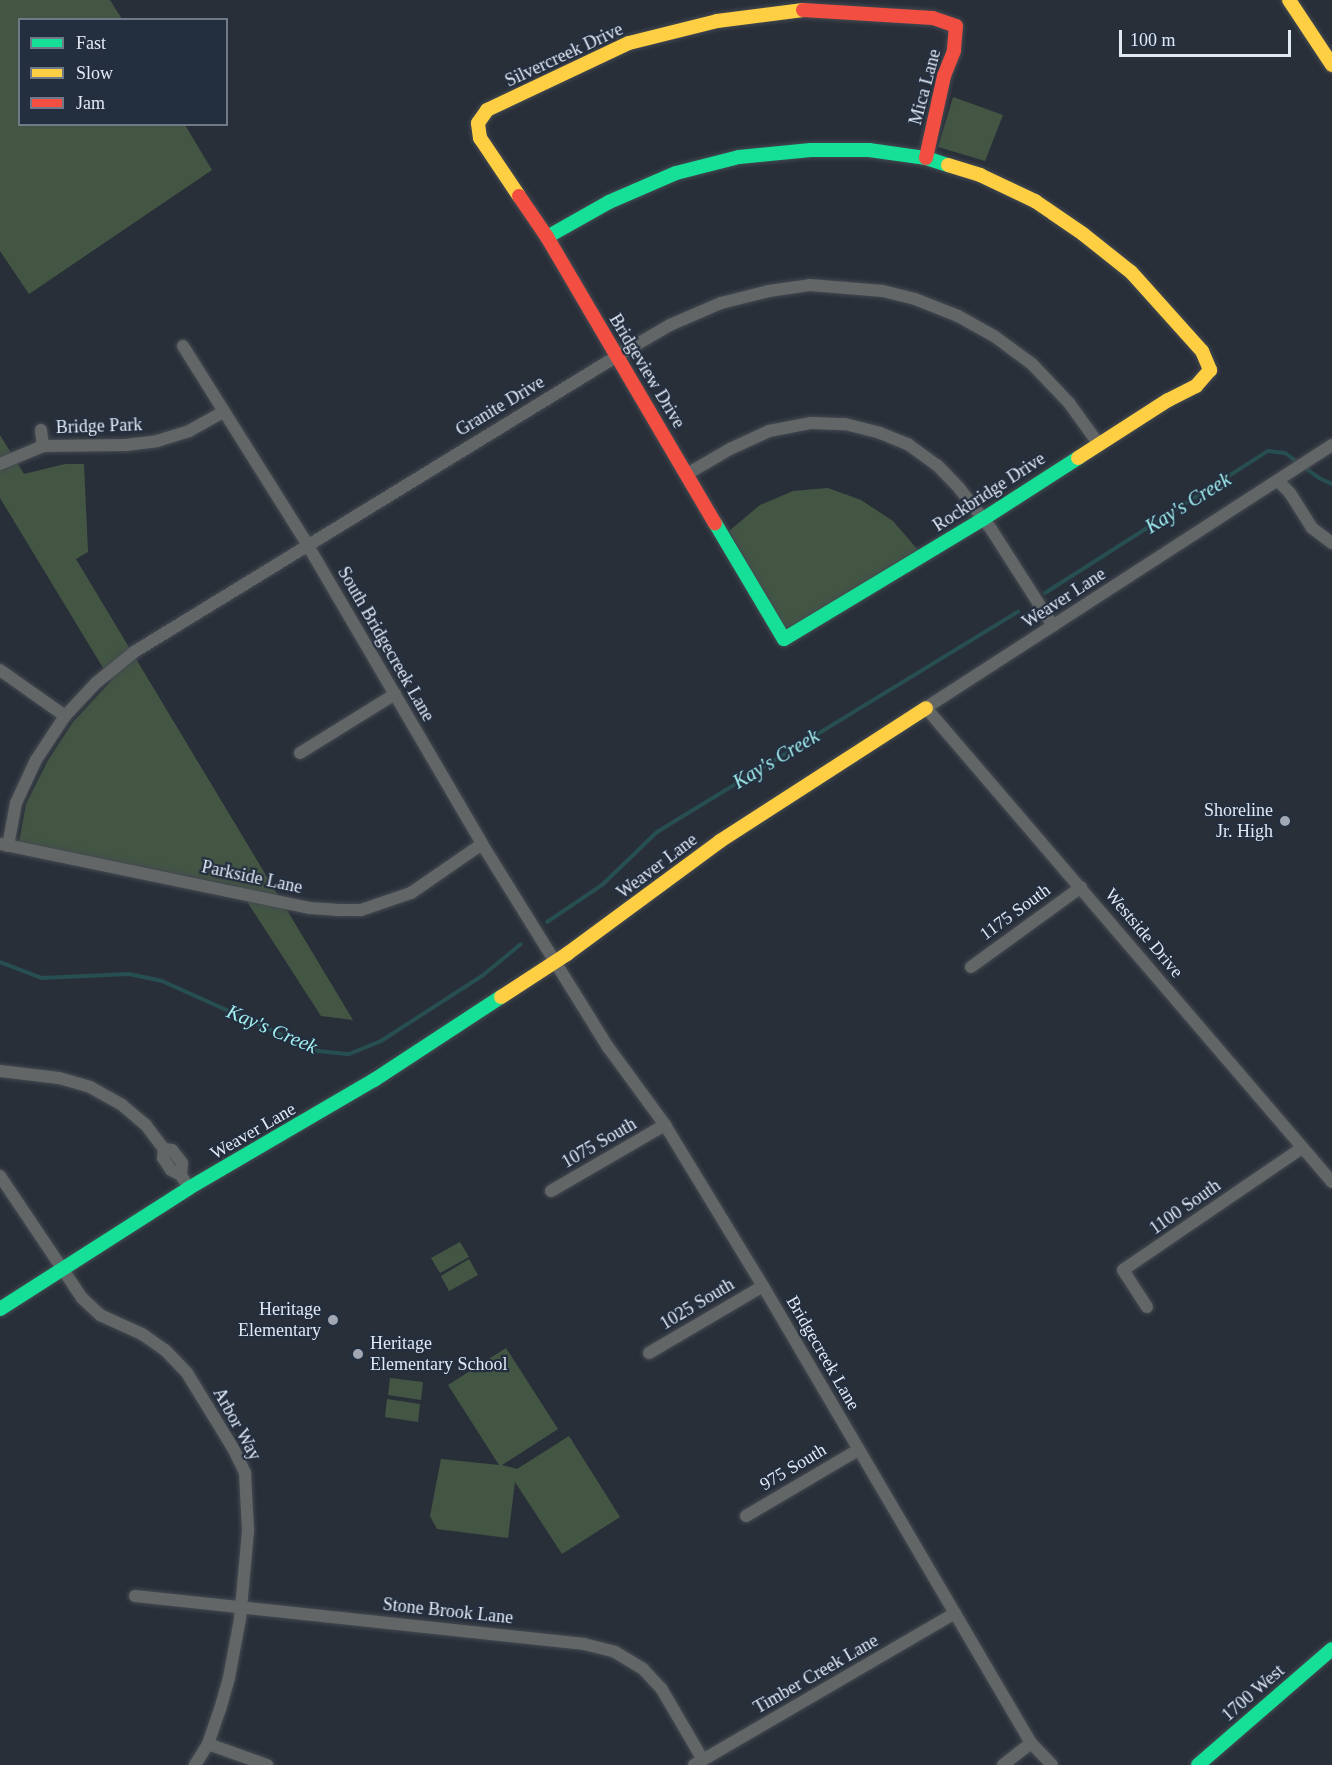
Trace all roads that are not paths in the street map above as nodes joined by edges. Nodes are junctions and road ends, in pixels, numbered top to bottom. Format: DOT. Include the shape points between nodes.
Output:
graph roads {
  1 [pos="1289,0"];
  2 [pos="956,26"];
  3 [pos="1332,65"];
  4 [pos="478,123"];
  5 [pos="926,158"];
  6 [pos="548,237"];
  7 [pos="183,346"];
  8 [pos="617,357"];
  9 [pos="223,412"];
  10 [pos="41,429"];
  11 [pos="1098,443"];
  12 [pos="1332,445"];
  13 [pos="43,446"];
  14 [pos="0,464"];
  15 [pos="687,474"];
  16 [pos="1283,478"];
  17 [pos="983,519"];
  18 [pos="1332,543"];
  19 [pos="307,544"];
  20 [pos="1053,626"];
  21 [pos="784,639"];
  22 [pos="0,670"];
  23 [pos="395,694"];
  24 [pos="926,708"];
  25 [pos="65,716"];
  26 [pos="300,753"];
  27 [pos="482,844"];
  28 [pos="4,845"];
  29 [pos="1081,887"];
  30 [pos="556,962"];
  31 [pos="971,967"];
  32 [pos="0,1071"];
  33 [pos="665,1125"];
  34 [pos="1302,1148"];
  35 [pos="0,1176"];
  36 [pos="1332,1182"];
  37 [pos="189,1188"];
  38 [pos="551,1191"];
  39 [pos="4,1193"];
  40 [pos="63,1269"];
  41 [pos="763,1286"];
  42 [pos="1147,1307"];
  43 [pos="0,1309"];
  44 [pos="649,1353"];
  45 [pos="858,1450"];
  46 [pos="746,1516"];
  47 [pos="135,1596"];
  48 [pos="242,1607"];
  49 [pos="955,1613"];
  50 [pos="1332,1649"];
  51 [pos="1031,1743"];
  52 [pos="208,1744"];
  53 [pos="699,1762"];
  54 [pos="195,1765"];
  55 [pos="267,1765"];
  56 [pos="1003,1765"];
  57 [pos="1052,1765"];
  58 [pos="1198,1765"];
  1 -- 3 [label="main road"];
  2 -- 4 [label="main road, Silvercreek Drive" via="933,18 807,10 717,21 629,43 488,110"];
  2 -- 5 [label="main road, Mica Lane" via="954,51 944,76"];
  4 -- 6 [label="main road, Bridgeview Drive" via="480,138"];
  5 -- 6 [label="main road" via="869,150 811,150 740,157 676,173 609,202"];
  5 -- 11 [label="main road, Rockbridge Drive" via="980,174 1035,201 1083,234 1131,272 1202,351 1210,370 1196,386"];
  6 -- 8 [label="main road, Bridgeview Drive"];
  7 -- 9 [label="street, South Bridgecreek Lane"];
  8 -- 11 [label="street, Granite Drive" via="680,320 721,303 769,291 810,285 883,291 958,316 994,336 1032,364"];
  8 -- 15 [label="main road, Bridgeview Drive"];
  8 -- 19 [label="street, Granite Drive"];
  9 -- 13 [label="street, Bridge Park" via="189,431 157,441 126,446"];
  9 -- 19 [label="street, South Bridgecreek Lane"];
  10 -- 13 [label="street, Bridge Park"];
  11 -- 17 [label="main road, Rockbridge Drive"];
  12 -- 16 [label="street, Weaver Lane"];
  13 -- 14 [label="street, Bridge Park"];
  15 -- 17 [label="street" via="769,431 811,423 845,424 909,445 937,465"];
  15 -- 21 [label="main road, Bridgeview Drive"];
  16 -- 18 [label="street" via="1312,528"];
  16 -- 20 [label="street, Weaver Lane"];
  17 -- 20 [label="street"];
  17 -- 21 [label="main road, Rockbridge Drive"];
  19 -- 23 [label="street, South Bridgecreek Lane"];
  19 -- 25 [label="street, Granite Drive" via="134,652 96,683"];
  20 -- 24 [label="street, Weaver Lane"];
  22 -- 25 [label="street"];
  23 -- 26 [label="street"];
  23 -- 27 [label="street, South Bridgecreek Lane"];
  24 -- 29 [label="street, Westside Drive"];
  24 -- 30 [label="main road, Weaver Lane" via="720,841"];
  25 -- 28 [label="street, Granite Drive" via="36,760 16,803"];
  27 -- 28 [label="street, Parkside Lane" via="411,893 361,910 310,908"];
  27 -- 30 [label="street, South Bridgecreek Lane"];
  29 -- 31 [label="street, 1175 South"];
  29 -- 34 [label="street, Westside Drive"];
  30 -- 33 [label="street, Bridgecreek Lane" via="608,1047"];
  30 -- 37 [label="main road, Weaver Lane" via="367,1085"];
  32 -- 37 [label="street" via="59,1078 90,1087 122,1105 145,1124 164,1149 163,1158 171,1170 181,1175"];
  33 -- 38 [label="street, 1075 South"];
  33 -- 41 [label="street, Bridgecreek Lane"];
  34 -- 36 [label="street, Westside Drive"];
  34 -- 42 [label="street, 1100 South" via="1123,1270"];
  35 -- 39 [label="street, Arbor Way"];
  37 -- 40 [label="main road, Weaver Lane"];
  39 -- 40 [label="street, Arbor Way"];
  40 -- 43 [label="main road, Weaver Lane"];
  40 -- 48 [label="street, Arbor Way" via="82,1298 100,1316 142,1334 187,1373 233,1448 245,1473 248,1492"];
  41 -- 44 [label="street, 1025 South"];
  41 -- 45 [label="street, Bridgecreek Lane"];
  45 -- 46 [label="street, 975 South"];
  45 -- 49 [label="street, Bridgecreek Lane"];
  47 -- 48 [label="street, Stone Brook Lane"];
  48 -- 52 [label="street, Arbor Way" via="229,1678"];
  48 -- 53 [label="street, Stone Brook Lane" via="584,1644 615,1652 643,1669 661,1688"];
  49 -- 51 [label="street, Bridgecreek Lane"];
  49 -- 53 [label="street, Timber Creek Lane"];
  50 -- 58 [label="main road, 1700 West"];
  51 -- 56 [label="street"];
  51 -- 57 [label="street, Bridgecreek Lane"];
  52 -- 54 [label="street, Arbor Way"];
  52 -- 55 [label="street"];
}
